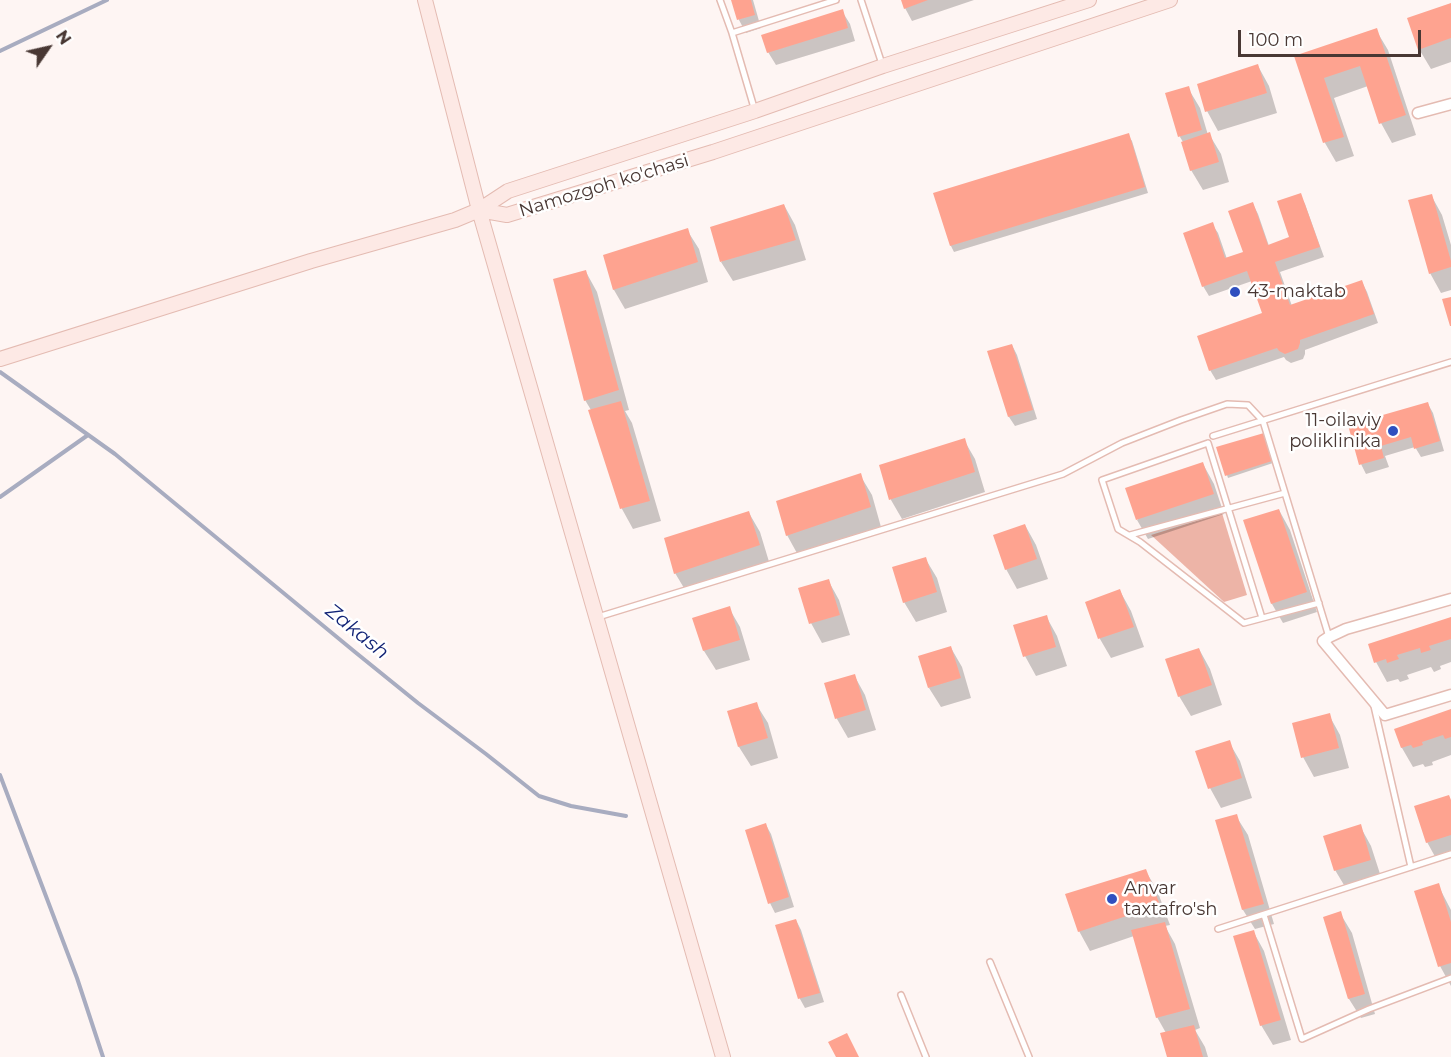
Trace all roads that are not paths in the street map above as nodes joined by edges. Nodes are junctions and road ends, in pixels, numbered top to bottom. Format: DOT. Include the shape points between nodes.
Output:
graph roads {
  1 [pos="425,0"];
  2 [pos="720,0"];
  3 [pos="836,0"];
  4 [pos="861,0"];
  5 [pos="1089,0"];
  6 [pos="1170,0"];
  7 [pos="732,33"];
  8 [pos="883,66"];
  9 [pos="1451,104"];
  10 [pos="755,111"];
  11 [pos="1418,113"];
  12 [pos="479,210"];
  13 [pos="0,359"];
  14 [pos="1451,362"];
  15 [pos="1263,421"];
  16 [pos="1213,436"];
  17 [pos="1285,493"];
  18 [pos="1228,508"];
  19 [pos="1130,536"];
  20 [pos="1451,599"];
  21 [pos="1319,603"];
  22 [pos="595,617"];
  23 [pos="1262,618"];
  24 [pos="1329,637"];
  25 [pos="1451,695"];
  26 [pos="1372,699"];
  27 [pos="1451,854"];
  28 [pos="1411,867"];
  29 [pos="1264,915"];
  30 [pos="1218,929"];
  31 [pos="990,962"];
  32 [pos="1451,978"];
  33 [pos="902,995"];
  34 [pos="723,1057"];
  35 [pos="926,1057"];
  36 [pos="1029,1057"];
  1 -- 12 [label="main road"];
  2 -- 7 [label="lane"];
  3 -- 7 [label="lane"];
  4 -- 8 [label="lane"];
  5 -- 8 [label="main road, Namozgoh ko'chasi"];
  6 -- 12 [label="main road, Namozgoh ko'chasi" via="713,153 507,215"];
  7 -- 10 [label="lane"];
  8 -- 10 [label="main road, Namozgoh ko'chasi"];
  9 -- 11 [label="street"];
  10 -- 12 [label="main road, Namozgoh ko'chasi" via="508,191"];
  12 -- 13 [label="main road"];
  12 -- 22 [label="main road"];
  14 -- 15 [label="lane"];
  15 -- 16 [label="lane"];
  15 -- 17 [label="lane"];
  15 -- 22 [label="lane" via="1248,405 1227,404 1122,443 1063,474"];
  17 -- 18 [label="lane"];
  17 -- 21 [label="lane"];
  18 -- 19 [label="lane"];
  18 -- 19 [label="lane" via="1208,443 1102,480 1118,529"];
  18 -- 23 [label="lane"];
  19 -- 23 [label="lane" via="1244,623"];
  20 -- 24 [label="street"];
  21 -- 23 [label="lane"];
  21 -- 24 [label="lane"];
  22 -- 34 [label="main road"];
  24 -- 26 [label="street" via="1323,641"];
  25 -- 26 [label="street" via="1385,715"];
  26 -- 28 [label="lane"];
  27 -- 28 [label="lane"];
  28 -- 29 [label="lane"];
  29 -- 30 [label="lane"];
  29 -- 32 [label="lane" via="1302,1040"];
  31 -- 36 [label="lane"];
  33 -- 35 [label="lane"];
}
